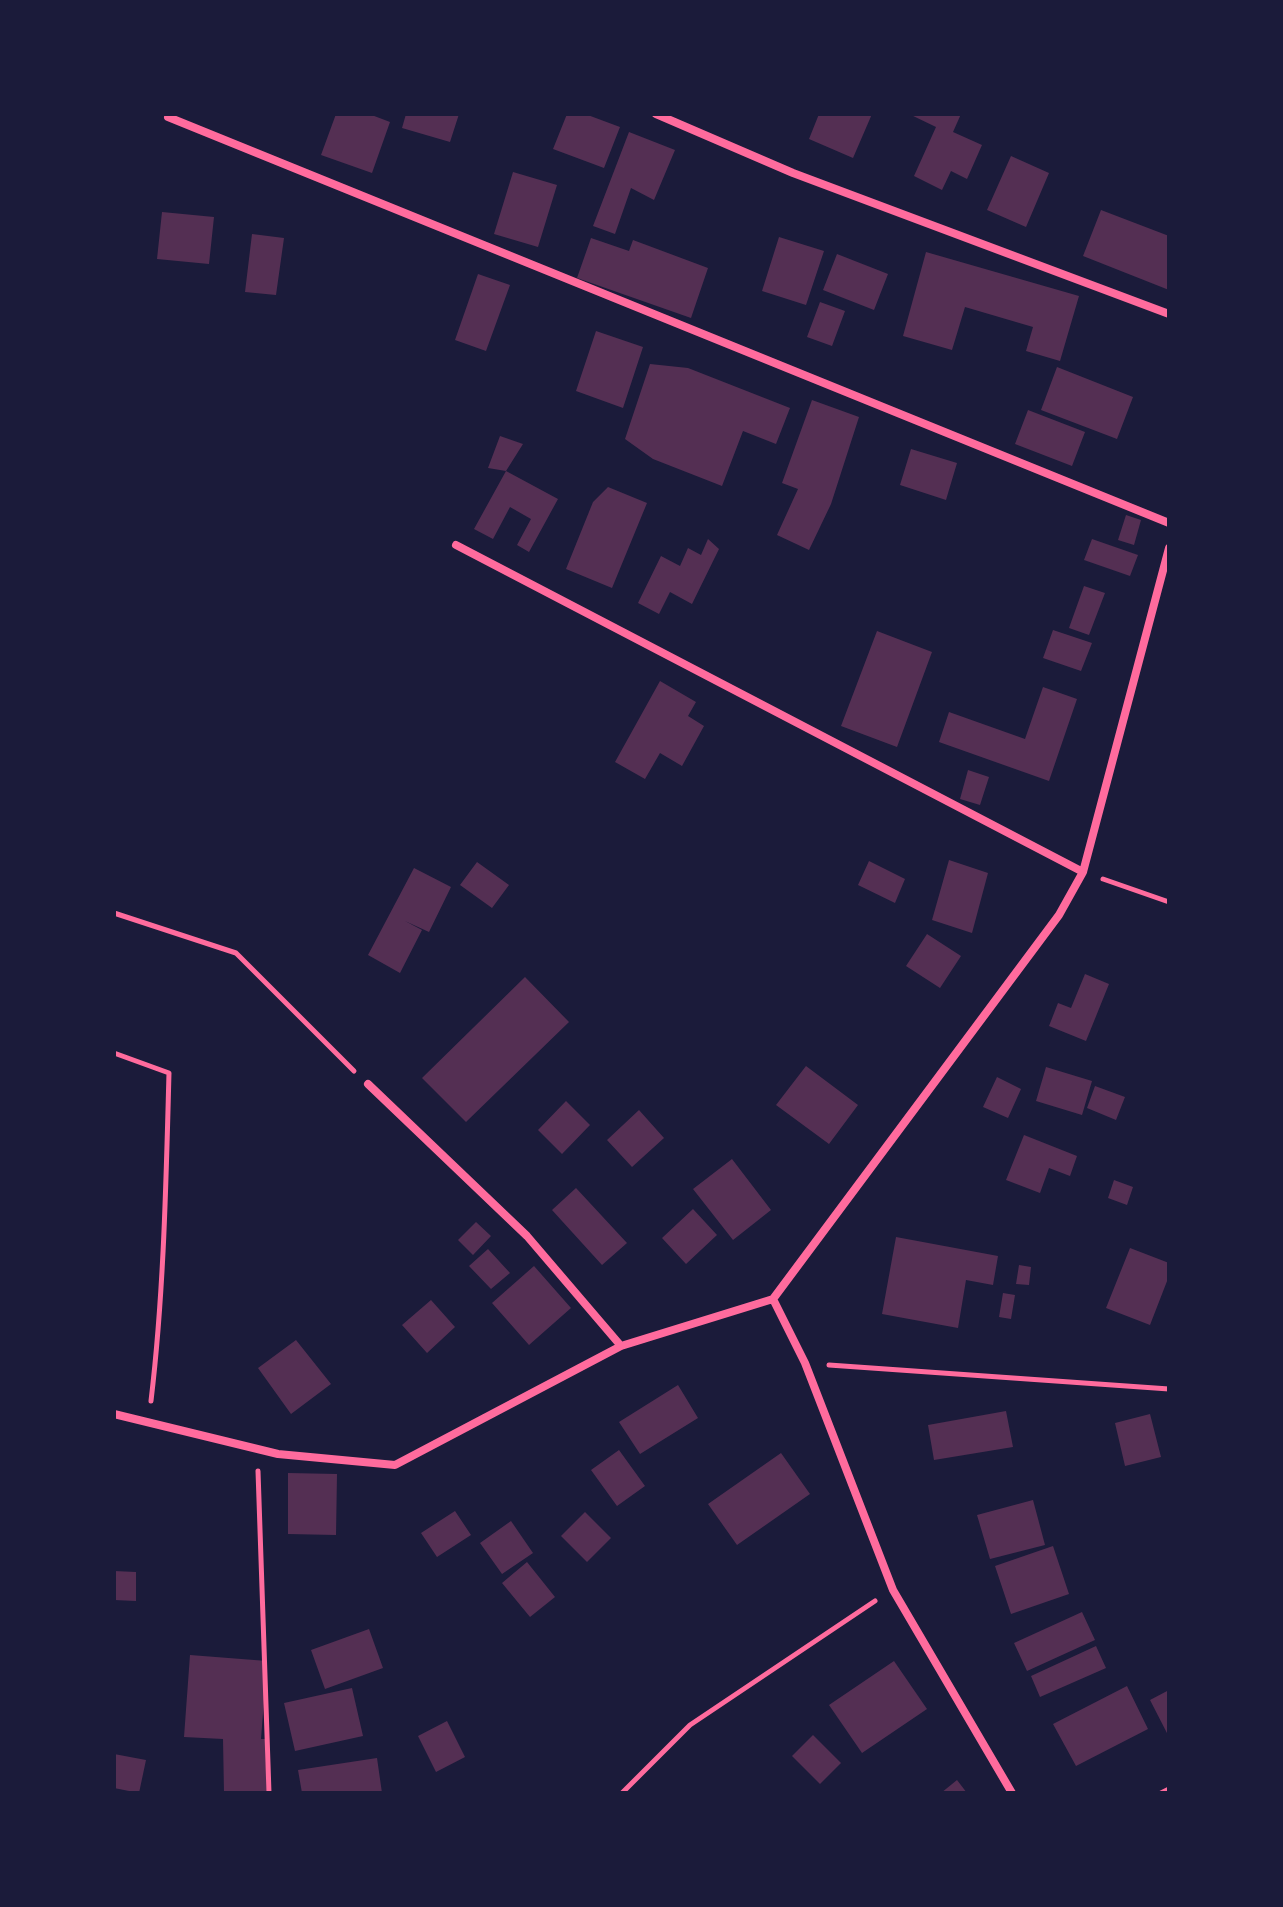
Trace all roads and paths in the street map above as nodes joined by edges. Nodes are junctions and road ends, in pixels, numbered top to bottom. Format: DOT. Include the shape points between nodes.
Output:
graph roads {
  1 [pos="169,114"];
  2 [pos="656,114"];
  3 [pos="1169,314"];
  4 [pos="1169,523"];
  5 [pos="456,545"];
  6 [pos="1169,548"];
  7 [pos="1083,872"];
  8 [pos="1169,902"];
  9 [pos="114,913"];
  10 [pos="114,1053"];
  11 [pos="368,1084"];
  12 [pos="773,1299"];
  13 [pos="621,1346"];
  14 [pos="805,1363"];
  15 [pos="1169,1389"];
  16 [pos="114,1414"];
  17 [pos="149,1423"];
  18 [pos="260,1450"];
  19 [pos="893,1590"];
  20 [pos="1169,1789"];
  21 [pos="269,1793"];
  22 [pos="622,1793"];
  23 [pos="1012,1793"];
  24 [pos="1161,1793"];
  1 -- 4 [label="street"];
  2 -- 3 [label="street" via="793,173"];
  5 -- 7 [label="street"];
  6 -- 7 [label="street"];
  7 -- 8 [label="path"];
  7 -- 12 [label="street" via="1059,915"];
  9 -- 11 [label="path" via="236,953"];
  10 -- 17 [label="path" via="169,1073"];
  11 -- 13 [label="street" via="527,1236"];
  12 -- 13 [label="street"];
  12 -- 14 [label="street"];
  13 -- 18 [label="street" via="395,1465"];
  14 -- 15 [label="path"];
  14 -- 19 [label="street"];
  16 -- 17 [label="street"];
  17 -- 18 [label="street"];
  18 -- 21 [label="path"];
  19 -- 22 [label="path" via="690,1725"];
  19 -- 23 [label="street"];
  20 -- 24 [label="path"];
}
